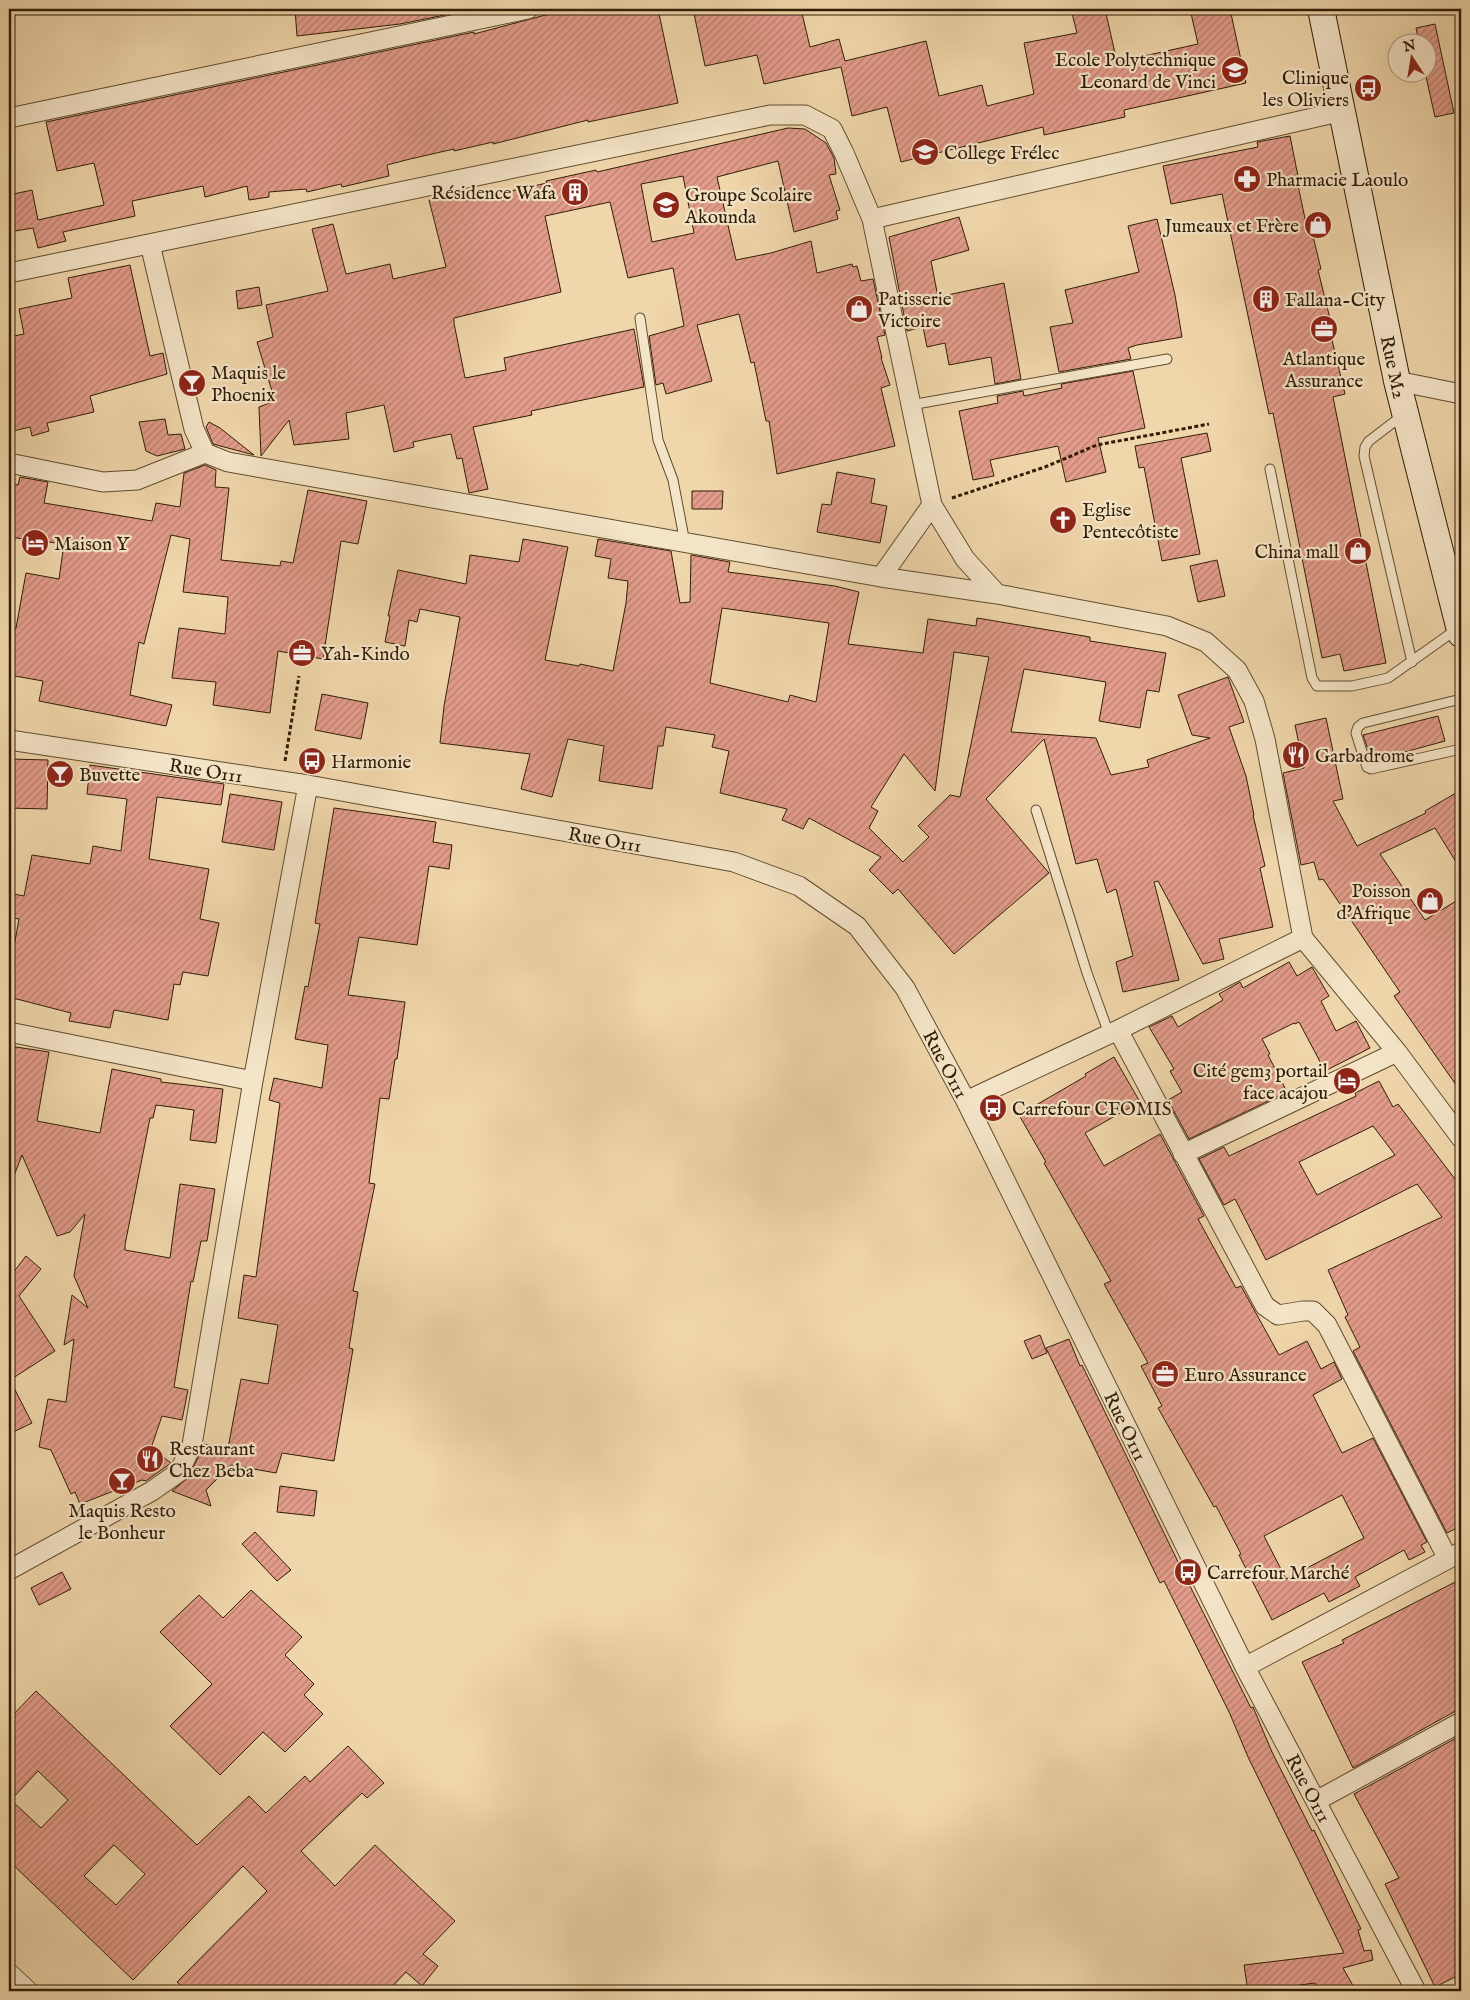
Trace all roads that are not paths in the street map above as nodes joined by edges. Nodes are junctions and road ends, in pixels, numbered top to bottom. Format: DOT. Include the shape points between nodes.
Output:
graph roads {
  1 [pos="528,9"];
  2 [pos="1322,9"];
  3 [pos="1343,110"];
  4 [pos="9,118"];
  5 [pos="872,219"];
  6 [pos="150,244"];
  7 [pos="9,273"];
  8 [pos="640,318"];
  9 [pos="1167,359"];
  10 [pos="1396,381"];
  11 [pos="1461,394"];
  12 [pos="911,405"];
  13 [pos="1405,413"];
  14 [pos="205,453"];
  15 [pos="9,463"];
  16 [pos="1270,469"];
  17 [pos="932,504"];
  18 [pos="685,543"];
  19 [pos="881,576"];
  20 [pos="997,594"];
  21 [pos="1460,631"];
  22 [pos="1412,662"];
  23 [pos="1461,699"];
  24 [pos="9,740"];
  25 [pos="1461,749"];
  26 [pos="308,785"];
  27 [pos="1036,810"];
  28 [pos="1303,938"];
  29 [pos="9,1032"];
  30 [pos="1114,1032"];
  31 [pos="1396,1052"];
  32 [pos="253,1081"];
  33 [pos="966,1101"];
  34 [pos="1461,1138"];
  35 [pos="1183,1154"];
  36 [pos="1454,1556"];
  37 [pos="9,1570"];
  38 [pos="1245,1667"];
  39 [pos="1461,1722"];
  40 [pos="1316,1801"];
  41 [pos="9,1973"];
  42 [pos="28,1991"];
  43 [pos="1416,1991"];
  1 -- 4 [label="street"];
  2 -- 3 [label="main road, Rue M2"];
  3 -- 5 [label="street"];
  3 -- 10 [label="main road, Rue M2"];
  5 -- 6 [label="street" via="832,129 805,115 770,115"];
  5 -- 12 [label="street"];
  6 -- 7 [label="street"];
  6 -- 14 [label="street" via="194,429"];
  8 -- 18 [label="lane" via="658,440 673,480"];
  9 -- 12 [label="lane"];
  10 -- 11 [label="street"];
  10 -- 13 [label="main road, Rue M2"];
  12 -- 17 [label="street"];
  13 -- 21 [label="main road, Rue M2"];
  13 -- 22 [label="lane" via="1369,441 1364,456"];
  14 -- 15 [label="street" via="137,480 103,482"];
  14 -- 18 [label="street" via="228,462"];
  16 -- 22 [label="lane" via="1316,686 1352,686 1388,678"];
  17 -- 19 [label="street"];
  17 -- 20 [label="street" via="965,559"];
  18 -- 19 [label="street"];
  19 -- 20 [label="street"];
  20 -- 28 [label="street" via="1167,626 1206,642 1236,670 1254,701 1265,739"];
  21 -- 22 [label="lane"];
  23 -- 25 [label="lane" via="1363,723 1356,733 1366,767 1371,768"];
  24 -- 26 [label="street, Rue O111"];
  26 -- 32 [label="street"];
  26 -- 33 [label="street, Rue O111" via="734,862 799,886 857,926 906,988"];
  27 -- 30 [label="lane" via="1086,973"];
  28 -- 30 [label="street"];
  28 -- 31 [label="street"];
  29 -- 32 [label="street"];
  30 -- 33 [label="street"];
  30 -- 35 [label="street"];
  31 -- 34 [label="street"];
  31 -- 35 [label="street"];
  32 -- 37 [label="street" via="192,1445 179,1472 152,1491"];
  33 -- 38 [label="street, Rue O111"];
  35 -- 36 [label="street" via="1265,1306 1278,1315 1313,1311 1327,1325"];
  36 -- 38 [label="street"];
  38 -- 40 [label="street, Rue O111"];
  39 -- 40 [label="street"];
  40 -- 43 [label="street, Rue O111"];
  41 -- 42 [label="street"];
}
